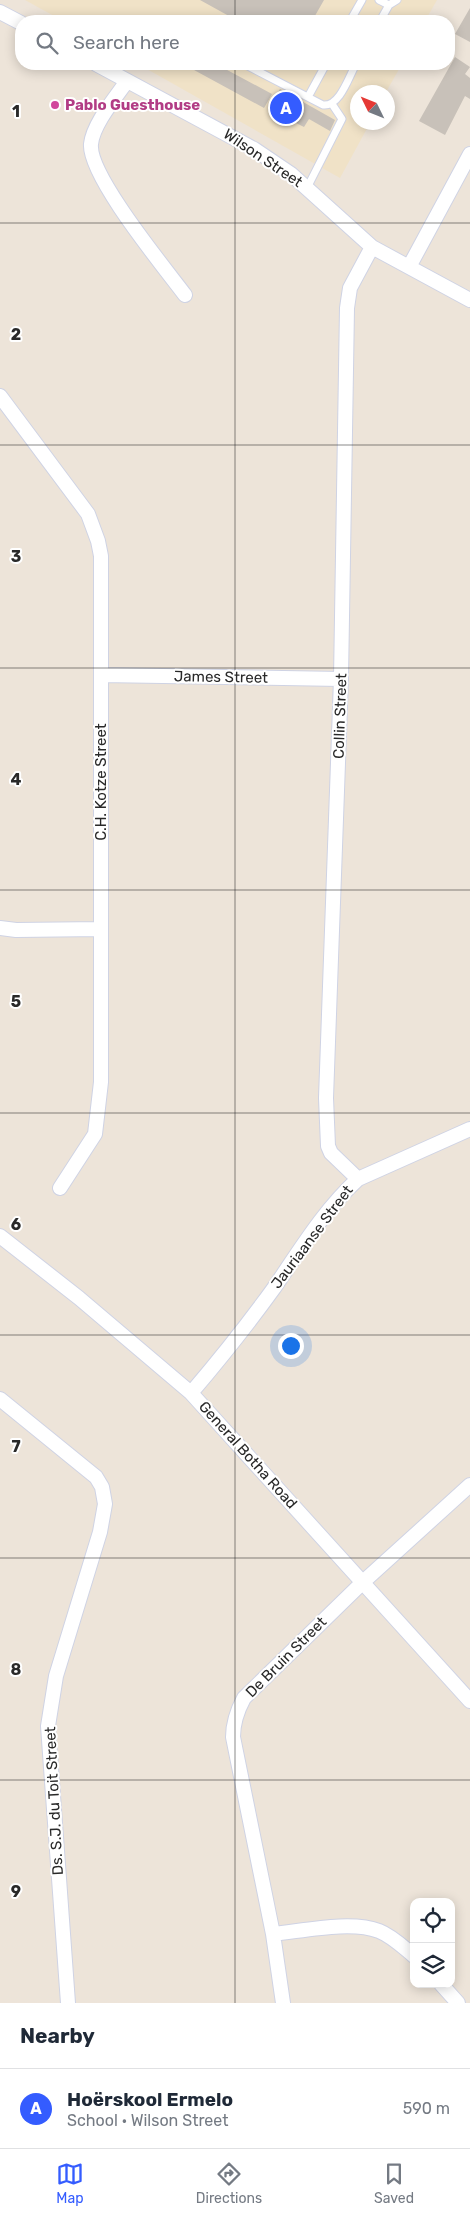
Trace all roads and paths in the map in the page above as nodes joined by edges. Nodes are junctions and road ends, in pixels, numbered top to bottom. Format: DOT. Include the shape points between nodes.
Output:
graph roads {
  1 [pos="362,0"];
  2 [pos="379,0"];
  3 [pos="397,0"];
  4 [pos="389,5"];
  5 [pos="0,12"];
  6 [pos="353,15"];
  7 [pos="383,15"];
  8 [pos="15,20"];
  9 [pos="107,70"];
  10 [pos="256,70"];
  11 [pos="323,70"];
  12 [pos="352,70"];
  13 [pos="127,81"];
  14 [pos="308,97"];
  15 [pos="332,104"];
  16 [pos="470,154"];
  17 [pos="307,188"];
  18 [pos="372,247"];
  19 [pos="409,267"];
  20 [pos="185,295"];
  21 [pos="470,300"];
  22 [pos="0,396"];
  23 [pos="101,676"];
  24 [pos="341,679"];
  25 [pos="0,928"];
  26 [pos="101,929"];
  27 [pos="470,1129"];
  28 [pos="358,1178"];
  29 [pos="60,1188"];
  30 [pos="0,1236"];
  31 [pos="191,1393"];
  32 [pos="0,1399"];
  33 [pos="470,1485"];
  34 [pos="363,1582"];
  35 [pos="470,1701"];
  36 [pos="273,1934"];
  37 [pos="410,1953"];
  38 [pos="445,1988"];
  39 [pos="68,2003"];
  40 [pos="283,2003"];
  41 [pos="458,2003"];
  1 -- 6 [label="lane"];
  2 -- 4 [label="lane"];
  3 -- 4 [label="lane"];
  4 -- 7 [label="lane"];
  5 -- 8 [label="street"];
  9 -- 13 [label="street, Wilson Street"];
  10 -- 14 [label="lane"];
  11 -- 14 [label="lane"];
  12 -- 15 [label="lane"];
  13 -- 17 [label="street, Wilson Street" via="254,149"];
  13 -- 20 [label="street" via="96,128 91,144 92,156 110,193"];
  14 -- 15 [label="lane" via="323,105"];
  15 -- 17 [label="lane" via="342,119"];
  16 -- 19 [label="street"];
  17 -- 18 [label="street, Wilson Street"];
  18 -- 19 [label="street, Wilson Street"];
  18 -- 24 [label="street, Collin Street" via="350,288 347,308"];
  19 -- 21 [label="street, Wilson Street"];
  22 -- 23 [label="street, C.H. Kotze Street" via="79,501 94,528 101,556"];
  23 -- 24 [label="street, James Street"];
  23 -- 26 [label="street, C.H. Kotze Street"];
  24 -- 28 [label="street, Collin Street" via="326,1137 331,1153"];
  25 -- 26 [label="street"];
  26 -- 29 [label="street, C.H. Kotze Street" via="99,1116 92,1141"];
  27 -- 28 [label="street, Jauriaanse Street"];
  28 -- 31 [label="street, Jauriaanse Street" via="335,1202 261,1305"];
  30 -- 31 [label="street, General Botha Road"];
  31 -- 34 [label="street, General Botha Road"];
  32 -- 39 [label="street, Ds. S.J. du Toit Street" via="96,1477 102,1487 105,1504 100,1532 56,1676 48,1726"];
  33 -- 34 [label="street, De Bruin Street"];
  34 -- 35 [label="street, General Botha Road"];
  34 -- 36 [label="street, De Bruin Street" via="244,1698 233,1723 233,1737"];
  36 -- 37 [label="street" via="361,1927 385,1934"];
  36 -- 40 [label="street, De Bruin Street"];
  38 -- 41 [label="street"];
}
